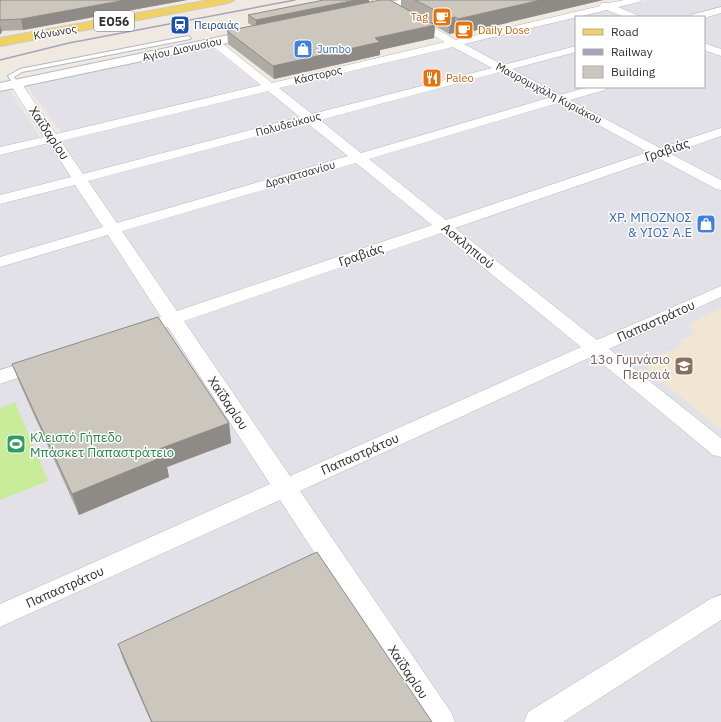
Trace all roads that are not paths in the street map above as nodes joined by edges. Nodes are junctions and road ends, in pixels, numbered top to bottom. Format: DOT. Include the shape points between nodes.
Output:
graph roads {
  1 [pos="206,0"];
  2 [pos="228,0"];
  3 [pos="415,0"];
  4 [pos="591,0"];
  5 [pos="636,0"];
  6 [pos="382,3"];
  7 [pos="608,7"];
  8 [pos="721,10"];
  9 [pos="357,12"];
  10 [pos="630,16"];
  11 [pos="699,16"];
  12 [pos="267,31"];
  13 [pos="0,38"];
  14 [pos="188,38"];
  15 [pos="0,42"];
  16 [pos="214,42"];
  17 [pos="454,43"];
  18 [pos="705,46"];
  19 [pos="575,49"];
  20 [pos="720,53"];
  21 [pos="705,57"];
  22 [pos="502,69"];
  23 [pos="8,85"];
  24 [pos="270,87"];
  25 [pos="597,88"];
  26 [pos="560,99"];
  27 [pos="310,118"];
  28 [pos="721,132"];
  29 [pos="52,139"];
  30 [pos="0,151"];
  31 [pos="660,153"];
  32 [pos="358,158"];
  33 [pos="79,179"];
  34 [pos="721,186"];
  35 [pos="0,200"];
  36 [pos="444,226"];
  37 [pos="112,229"];
  38 [pos="0,262"];
  39 [pos="721,292"];
  40 [pos="172,319"];
  41 [pos="142,329"];
  42 [pos="595,348"];
  43 [pos="52,359"];
  44 [pos="0,377"];
  45 [pos="721,449"];
  46 [pos="285,488"];
  47 [pos="721,606"];
  48 [pos="0,616"];
  49 [pos="441,722"];
  50 [pos="538,722"];
  1 -- 13 [label="main road, Κόνωνος / ΕΟ56"];
  2 -- 15 [label="main road, Κόνωνος / ΕΟ56"];
  3 -- 6 [label="main road"];
  4 -- 7 [label="street"];
  5 -- 7 [label="street, Κάστορος"];
  6 -- 9 [label="main road"];
  6 -- 17 [label="street, Μαυρομιχάλη Κυριάκου"];
  7 -- 10 [label="street"];
  7 -- 17 [label="street, Κάστορος"];
  8 -- 11 [label="street"];
  12 -- 16 [label="main road, Αγίου Διονυσίου"];
  14 -- 23 [label="lane" via="20,71 11,76"];
  16 -- 23 [label="main road, Αγίου Διονυσίου"];
  16 -- 24 [label="street, Ασκληπιού"];
  17 -- 22 [label="street, Μαυρομιχάλη Κυριάκου"];
  17 -- 24 [label="street, Κάστορος"];
  18 -- 20 [label="street"];
  19 -- 22 [label="street, Πολυδεύκους"];
  20 -- 21 [label="street"];
  22 -- 26 [label="street, Μαυρομιχάλη Κυριάκου"];
  22 -- 27 [label="street, Πολυδεύκους"];
  23 -- 29 [label="street, Χαϊδαρίου"];
  24 -- 27 [label="street, Ασκληπιού"];
  24 -- 29 [label="street, Κάστορος"];
  25 -- 26 [label="street, Δραγατσανίου"];
  26 -- 31 [label="street, Μαυρομιχάλη Κυριάκου"];
  26 -- 32 [label="street, Δραγατσανίου"];
  27 -- 32 [label="street, Ασκληπιού"];
  27 -- 33 [label="street, Πολυδεύκους"];
  28 -- 31 [label="street, Γραβιάς"];
  29 -- 30 [label="street, Κάστορος"];
  29 -- 33 [label="street, Χαϊδαρίου"];
  31 -- 34 [label="street, Μαυρομιχάλη Κυριάκου"];
  31 -- 36 [label="street, Γραβιάς"];
  32 -- 36 [label="street, Ασκληπιού"];
  32 -- 37 [label="street, Δραγατσανίου"];
  33 -- 35 [label="street, Πολυδεύκους"];
  33 -- 37 [label="street, Χαϊδαρίου"];
  36 -- 40 [label="street, Γραβιάς"];
  36 -- 42 [label="street, Ασκληπιού"];
  37 -- 38 [label="street, Δραγατσανίου"];
  37 -- 40 [label="street, Χαϊδαρίου"];
  39 -- 42 [label="street, Παπαστράτου"];
  40 -- 41 [label="street, Γραβιάς"];
  40 -- 46 [label="street, Χαϊδαρίου"];
  42 -- 45 [label="street, Ασκληπιού"];
  42 -- 46 [label="street, Παπαστράτου"];
  43 -- 44 [label="street"];
  46 -- 48 [label="street, Παπαστράτου"];
  46 -- 49 [label="street, Χαϊδαρίου"];
  47 -- 50 [label="street"];
}
